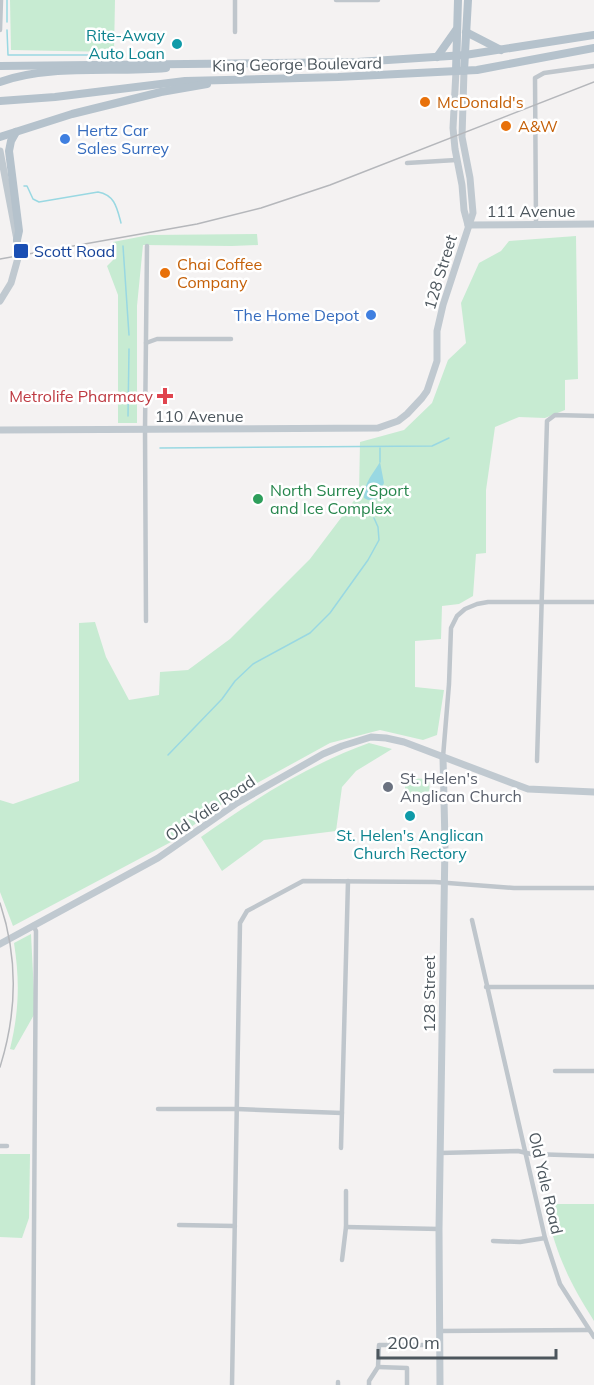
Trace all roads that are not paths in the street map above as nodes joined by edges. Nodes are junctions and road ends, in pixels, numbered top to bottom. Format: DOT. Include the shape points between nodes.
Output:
graph roads {
  1 [pos="1,0"];
  2 [pos="235,0"];
  3 [pos="336,0"];
  4 [pos="378,0"];
  5 [pos="458,0"];
  6 [pos="468,0"];
  7 [pos="0,30"];
  8 [pos="456,30"];
  9 [pos="235,32"];
  10 [pos="466,32"];
  11 [pos="594,35"];
  12 [pos="594,48"];
  13 [pos="501,50"];
  14 [pos="461,55"];
  15 [pos="437,57"];
  16 [pos="210,64"];
  17 [pos="0,66"];
  18 [pos="594,66"];
  19 [pos="460,71"];
  20 [pos="223,79"];
  21 [pos="0,82"];
  22 [pos="0,101"];
  23 [pos="16,132"];
  24 [pos="0,137"];
  25 [pos="0,150"];
  26 [pos="456,160"];
  27 [pos="407,163"];
  28 [pos="536,224"];
  29 [pos="594,224"];
  30 [pos="468,225"];
  31 [pos="18,243"];
  32 [pos="147,246"];
  33 [pos="18,258"];
  34 [pos="0,301"];
  35 [pos="231,339"];
  36 [pos="147,343"];
  37 [pos="594,416"];
  38 [pos="398,421"];
  39 [pos="0,430"];
  40 [pos="145,430"];
  41 [pos="542,602"];
  42 [pos="594,602"];
  43 [pos="146,621"];
  44 [pos="443,757"];
  45 [pos="537,760"];
  46 [pos="594,792"];
  47 [pos="348,881"];
  48 [pos="444,884"];
  49 [pos="594,888"];
  50 [pos="472,920"];
  51 [pos="33,925"];
  52 [pos="0,944"];
  53 [pos="486,987"];
  54 [pos="594,987"];
  55 [pos="555,1071"];
  56 [pos="594,1071"];
  57 [pos="158,1109"];
  58 [pos="237,1109"];
  59 [pos="342,1113"];
  60 [pos="0,1146"];
  61 [pos="7,1146"];
  62 [pos="341,1148"];
  63 [pos="525,1152"];
  64 [pos="441,1153"];
  65 [pos="594,1156"];
  66 [pos="346,1191"];
  67 [pos="179,1225"];
  68 [pos="235,1226"];
  69 [pos="346,1227"];
  70 [pos="440,1229"];
  71 [pos="544,1238"];
  72 [pos="493,1241"];
  73 [pos="342,1260"];
  74 [pos="589,1330"];
  75 [pos="440,1331"];
  76 [pos="594,1337"];
  77 [pos="440,1345"];
  78 [pos="378,1367"];
  79 [pos="33,1385"];
  80 [pos="232,1385"];
  81 [pos="369,1385"];
  82 [pos="407,1385"];
  83 [pos="440,1385"];
  1 -- 7 [label="street"];
  2 -- 9 [label="street"];
  3 -- 4 [label="street"];
  5 -- 8 [label="main road"];
  6 -- 10 [label="main road"];
  8 -- 14 [label="main road"];
  8 -- 15 [label="main road"];
  10 -- 13 [label="main road"];
  10 -- 14 [label="main road"];
  11 -- 13 [label="main road, King George Boulevard"];
  12 -- 19 [label="main road, King George Boulevard"];
  13 -- 14 [label="main road, King George Boulevard"];
  14 -- 15 [label="main road, King George Boulevard"];
  14 -- 19 [label="main road, 128 Street"];
  15 -- 16 [label="main road, King George Boulevard"];
  16 -- 17 [label="main road, King George Boulevard"];
  16 -- 21 [label="main road" via="39,73"];
  18 -- 28 [label="street" via="544,73 535,78"];
  19 -- 20 [label="main road, King George Boulevard"];
  19 -- 26 [label="main road, 128 Street" via="453,128"];
  19 -- 30 [label="main road, 128 Street" via="462,137 473,213"];
  20 -- 22 [label="main road, King George Boulevard"];
  20 -- 23 [label="main road" via="79,112"];
  23 -- 24 [label="main road"];
  23 -- 31 [label="main road" via="9,157"];
  25 -- 31 [label="main road"];
  26 -- 27 [label="street"];
  26 -- 30 [label="main road, 128 Street"];
  28 -- 29 [label="main road, 111 Avenue"];
  28 -- 30 [label="main road, 111 Avenue"];
  30 -- 38 [label="main road, 128 Street" via="441,311 433,377 422,398"];
  32 -- 36 [label="street"];
  33 -- 34 [label="main road" via="11,283"];
  35 -- 36 [label="street" via="157,339"];
  36 -- 40 [label="street"];
  37 -- 41 [label="street" via="555,415 547,421"];
  38 -- 40 [label="main road, 110 Avenue" via="378,428"];
  39 -- 40 [label="main road, 110 Avenue"];
  40 -- 43 [label="street"];
  41 -- 42 [label="street"];
  41 -- 44 [label="street, 128 Street" via="477,604 455,618 450,631"];
  41 -- 45 [label="street"];
  44 -- 46 [label="main road, Old Yale Road" via="535,790"];
  44 -- 48 [label="main road, 128 Street"];
  44 -- 51 [label="main road, Old Yale Road" via="386,738 371,737 342,746 237,803 158,858"];
  47 -- 48 [label="street"];
  47 -- 58 [label="street" via="303,881 247,911 241,920"];
  47 -- 59 [label="street"];
  48 -- 49 [label="street"];
  48 -- 64 [label="main road, 128 Street"];
  50 -- 53 [label="street, Old Yale Road"];
  51 -- 52 [label="main road, Old Yale Road"];
  51 -- 79 [label="street"];
  53 -- 54 [label="street"];
  53 -- 63 [label="street, Old Yale Road"];
  55 -- 56 [label="street"];
  57 -- 58 [label="street"];
  58 -- 59 [label="street"];
  58 -- 68 [label="street"];
  59 -- 62 [label="street"];
  60 -- 61 [label="street"];
  63 -- 64 [label="street"];
  63 -- 65 [label="street"];
  63 -- 71 [label="street, Old Yale Road"];
  64 -- 70 [label="main road, 128 Street"];
  66 -- 69 [label="street"];
  67 -- 68 [label="street"];
  68 -- 80 [label="street"];
  69 -- 70 [label="street"];
  69 -- 73 [label="street"];
  70 -- 75 [label="main road, 128 Street"];
  71 -- 72 [label="street"];
  71 -- 74 [label="street, Old Yale Road" via="560,1284"];
  74 -- 75 [label="street"];
  74 -- 76 [label="street, Old Yale Road"];
  75 -- 77 [label="main road, 128 Street"];
  77 -- 78 [label="street" via="379,1345"];
  77 -- 83 [label="main road, 128 Street"];
  78 -- 81 [label="street"];
  78 -- 82 [label="street" via="407,1368"];
}
